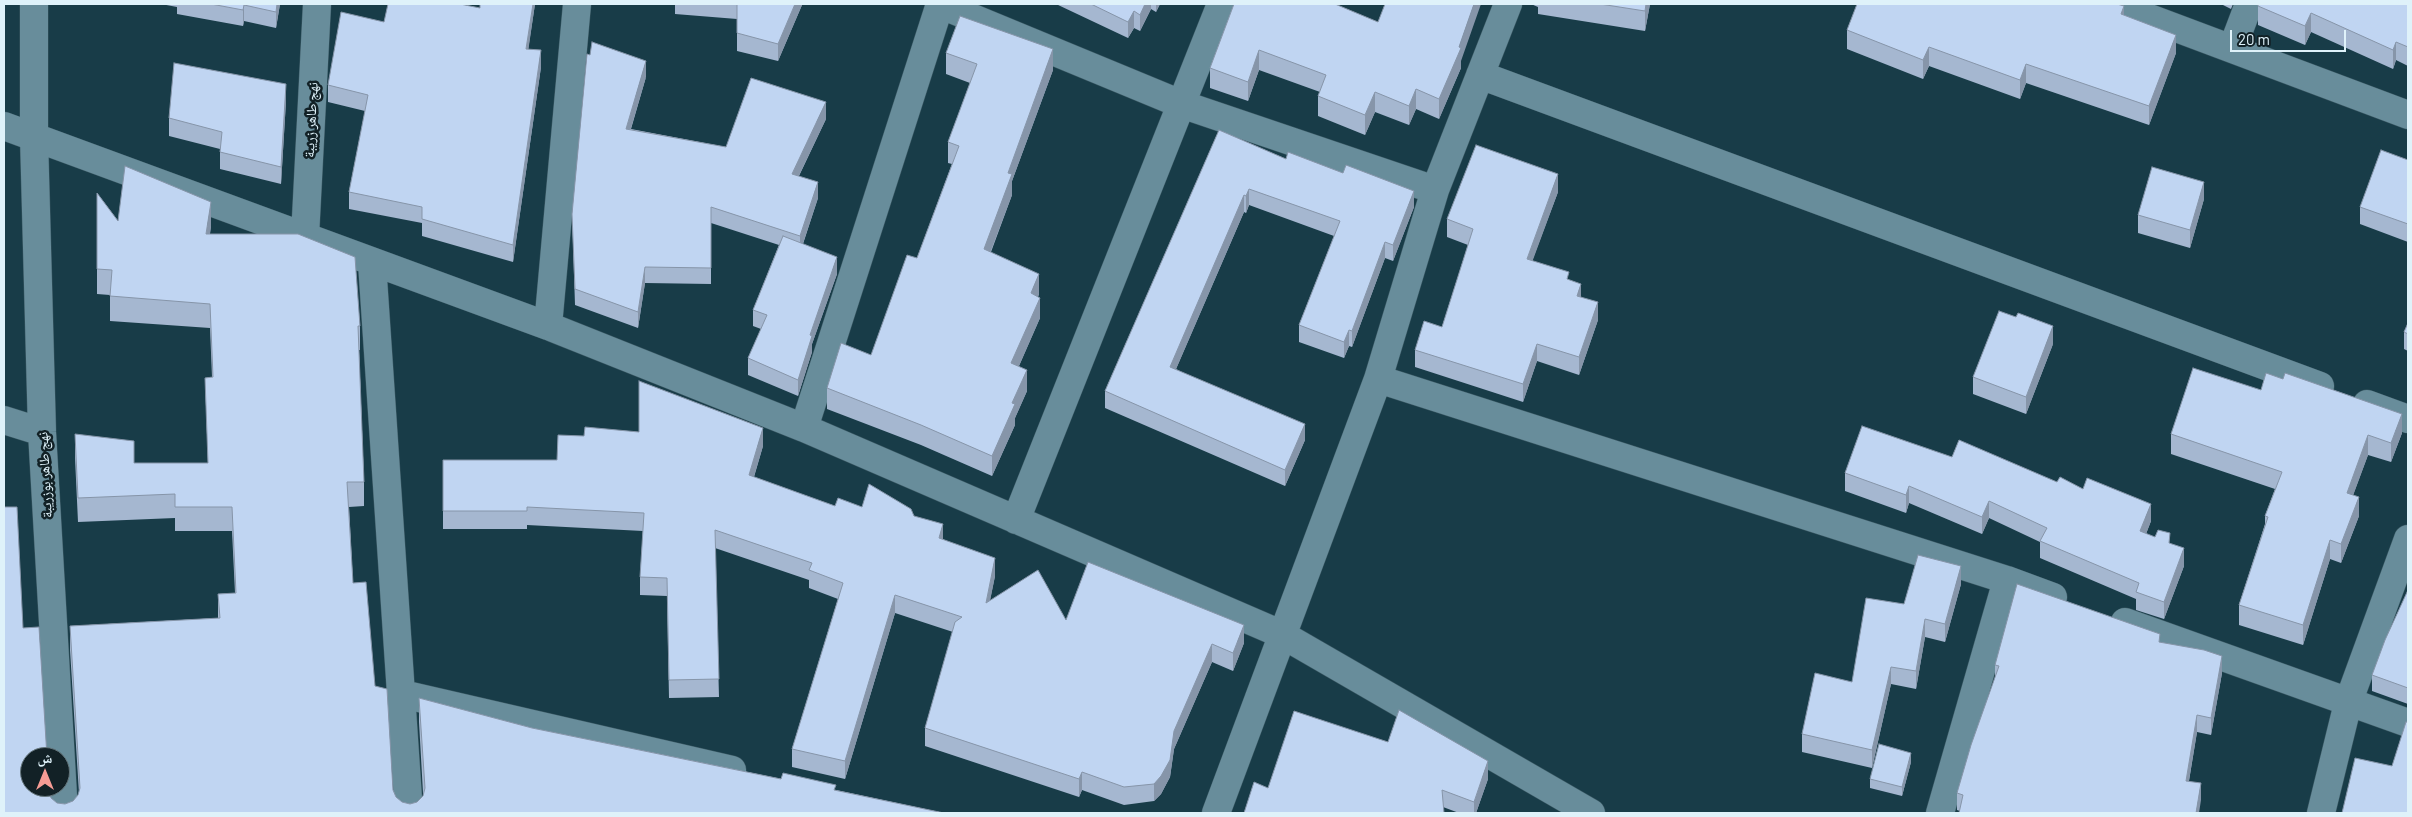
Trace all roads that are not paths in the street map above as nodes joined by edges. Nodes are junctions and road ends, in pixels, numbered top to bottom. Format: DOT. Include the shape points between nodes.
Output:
graph roads {
  1 [pos="34,4"];
  2 [pos="317,4"];
  3 [pos="577,4"];
  4 [pos="940,4"];
  5 [pos="1221,4"];
  6 [pos="1508,4"];
  7 [pos="2112,4"];
  8 [pos="2250,4"];
  9 [pos="2232,49"];
  10 [pos="1480,75"];
  11 [pos="1181,104"];
  12 [pos="2408,115"];
  13 [pos="4,126"];
  14 [pos="34,137"];
  15 [pos="1435,190"];
  16 [pos="305,237"];
  17 [pos="372,262"];
  18 [pos="548,326"];
  19 [pos="1378,379"];
  20 [pos="2408,419"];
  21 [pos="4,420"];
  22 [pos="804,428"];
  23 [pos="42,432"];
  24 [pos="1016,520"];
  25 [pos="2408,539"];
  26 [pos="2007,580"];
  27 [pos="1281,634"];
  28 [pos="402,694"];
  29 [pos="2348,703"];
  30 [pos="2408,723"];
  31 [pos="759,776"];
  32 [pos="64,813"];
  33 [pos="409,813"];
  34 [pos="1216,813"];
  35 [pos="1591,813"];
  36 [pos="1940,813"];
  37 [pos="2321,813"];
  1 -- 14 [label="street, نهج طاهر بوزريبة"];
  2 -- 16 [label="street, نهج طاهر زريبة"];
  3 -- 18 [label="street"];
  4 -- 11 [label="street"];
  4 -- 22 [label="street"];
  5 -- 11 [label="street"];
  6 -- 10 [label="street"];
  7 -- 9 [label="street"];
  8 -- 9 [label="street"];
  9 -- 12 [label="street"];
  10 -- 15 [label="street"];
  10 -- 20 [label="street"];
  11 -- 15 [label="street"];
  11 -- 24 [label="street"];
  13 -- 14 [label="street"];
  14 -- 16 [label="street"];
  14 -- 23 [label="street, نهج طاهر بوزريبة"];
  15 -- 19 [label="street"];
  16 -- 17 [label="street"];
  17 -- 18 [label="street"];
  17 -- 28 [label="street"];
  18 -- 22 [label="street"];
  19 -- 26 [label="street"];
  19 -- 27 [label="street"];
  21 -- 23 [label="street"];
  22 -- 24 [label="street"];
  23 -- 32 [label="street, نهج طاهر بوزريبة"];
  24 -- 27 [label="street"];
  25 -- 29 [label="street"];
  26 -- 29 [label="street"];
  26 -- 36 [label="street"];
  27 -- 34 [label="street"];
  27 -- 35 [label="street"];
  28 -- 31 [label="street"];
  28 -- 33 [label="street"];
  29 -- 30 [label="street"];
  29 -- 37 [label="street"];
}
